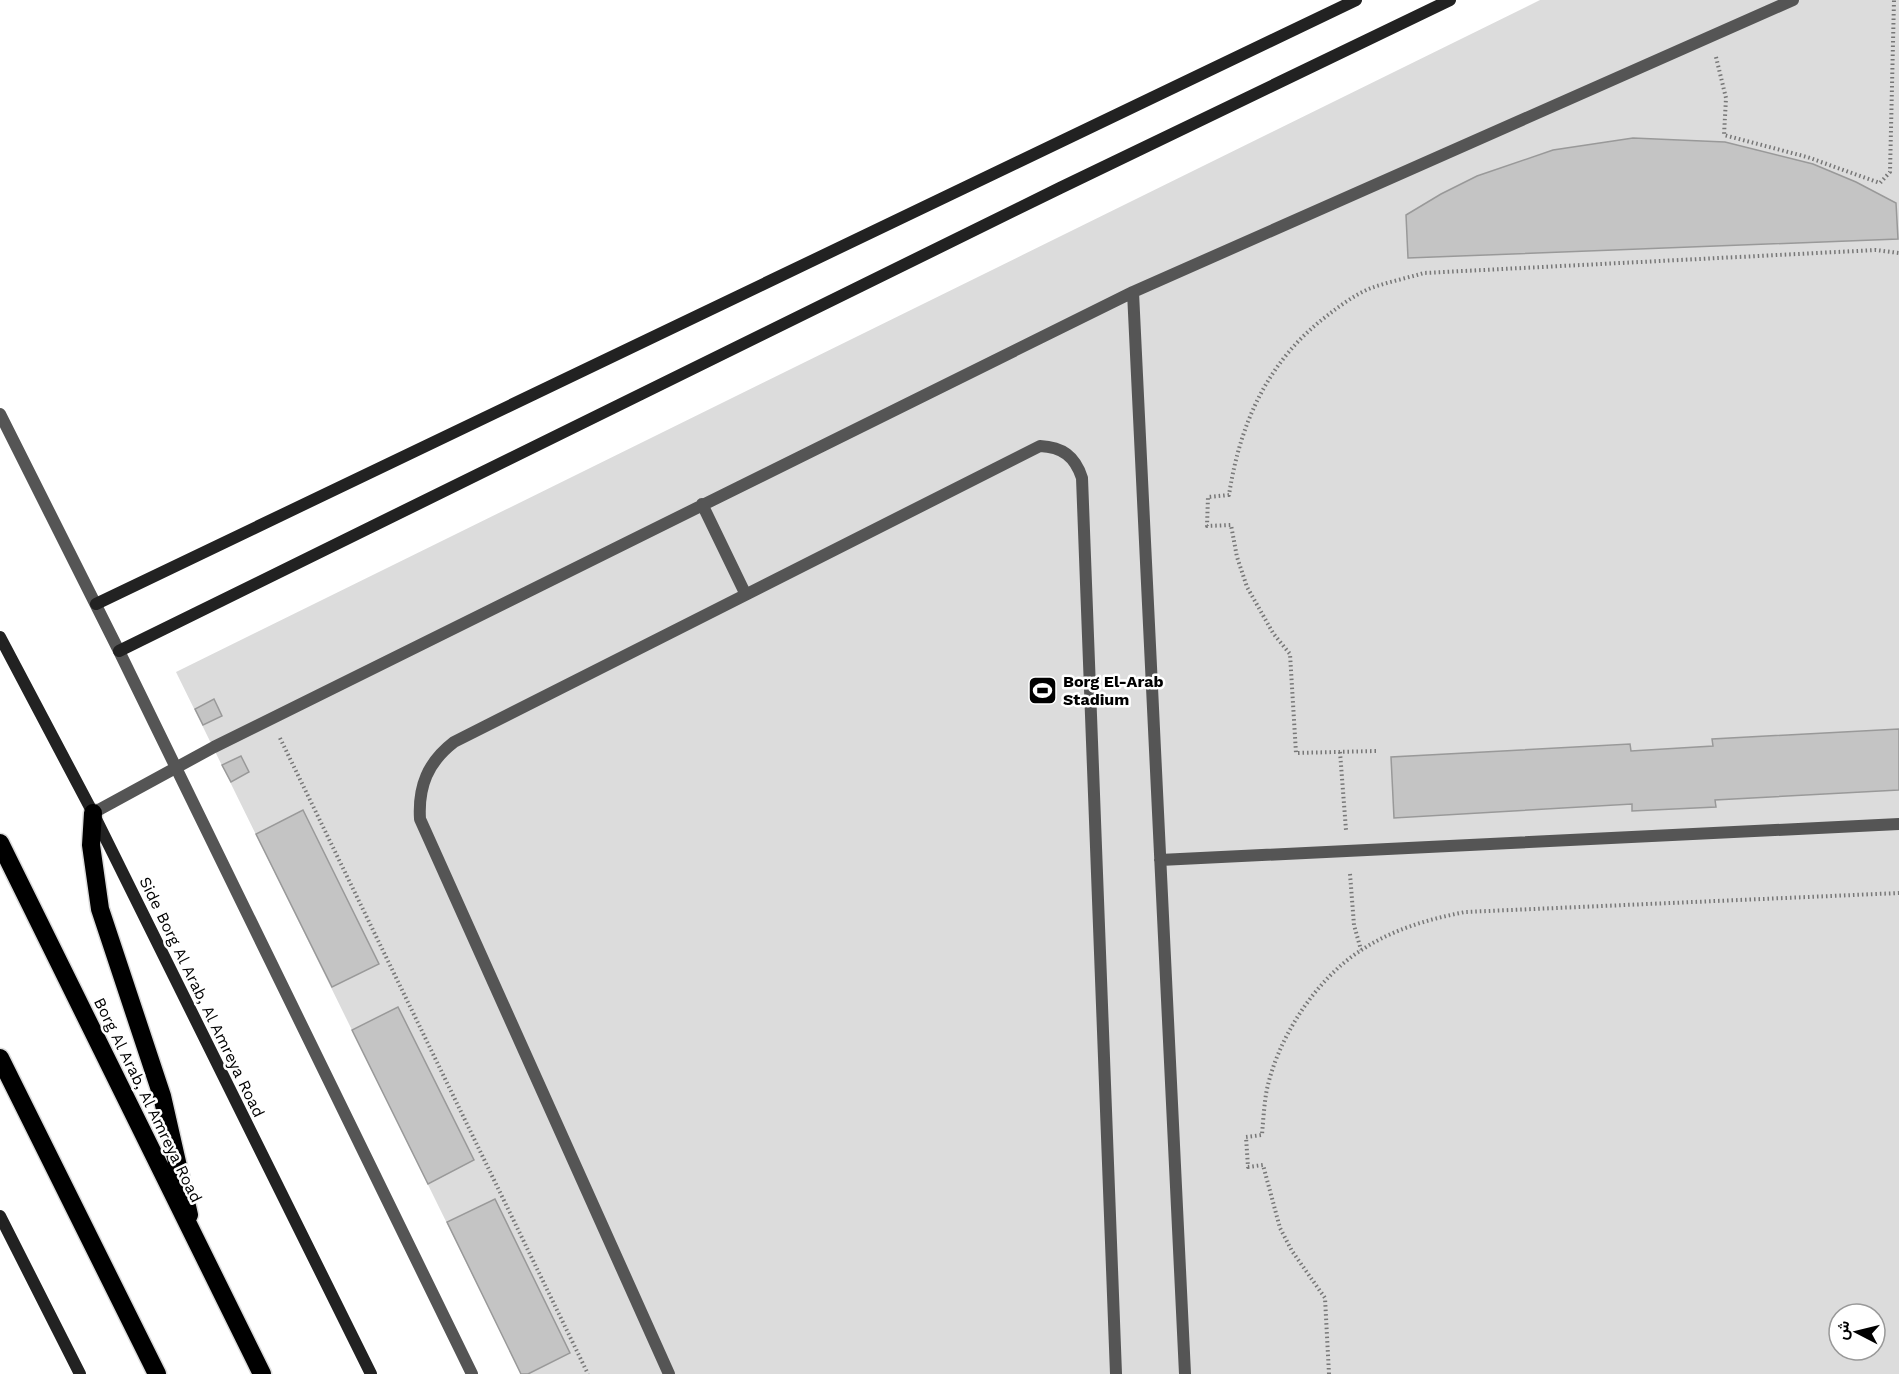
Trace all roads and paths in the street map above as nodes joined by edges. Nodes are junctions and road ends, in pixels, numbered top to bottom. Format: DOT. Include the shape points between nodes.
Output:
graph roads {
  1 [pos="1356,0"];
  2 [pos="1450,0"];
  3 [pos="1793,0"];
  4 [pos="1894,0"];
  5 [pos="1710,36"];
  6 [pos="1899,254"];
  7 [pos="1133,292"];
  8 [pos="0,414"];
  9 [pos="702,504"];
  10 [pos="745,594"];
  11 [pos="96,604"];
  12 [pos="0,637"];
  13 [pos="119,651"];
  14 [pos="271,719"];
  15 [pos="1376,751"];
  16 [pos="176,767"];
  17 [pos="93,813"];
  18 [pos="1899,824"];
  19 [pos="0,843"];
  20 [pos="1160,860"];
  21 [pos="1899,893"];
  22 [pos="0,1058"];
  23 [pos="0,1216"];
  24 [pos="193,1237"];
  25 [pos="80,1374"];
  26 [pos="158,1374"];
  27 [pos="262,1374"];
  28 [pos="371,1374"];
  29 [pos="472,1374"];
  30 [pos="588,1374"];
  31 [pos="669,1374"];
  32 [pos="1116,1374"];
  33 [pos="1185,1374"];
  34 [pos="1329,1374"];
  1 -- 11 [label="street"];
  2 -- 13 [label="street"];
  3 -- 5 [label="street"];
  4 -- 5 [label="path" via="1890,172 1880,183 1807,157 1724,135 1726,99"];
  5 -- 7 [label="street"];
  6 -- 15 [label="path" via="1876,250 1424,273 1370,289 1315,324 1292,347 1261,392 1239,442 1229,495 1208,497 1207,526 1231,525 1247,587 1290,654 1296,753"];
  7 -- 9 [label="street"];
  7 -- 20 [label="street"];
  8 -- 11 [label="street"];
  9 -- 10 [label="street"];
  9 -- 14 [label="street"];
  10 -- 31 [label="street" via="454,742 430,767 419,801 420,819"];
  10 -- 32 [label="street" via="1028,450 1052,447 1064,451 1079,467"];
  11 -- 13 [label="street"];
  12 -- 17 [label="street, Side Borg Al Arab, Al Amreya Road"];
  13 -- 16 [label="street"];
  14 -- 16 [label="street"];
  14 -- 30 [label="path"];
  16 -- 17 [label="street"];
  16 -- 29 [label="street"];
  17 -- 24 [label="highway" via="92,856 100,909 162,1096"];
  17 -- 28 [label="street, Side Borg Al Arab, Al Amreya Road"];
  18 -- 20 [label="street"];
  19 -- 24 [label="highway, Borg Al Arab, Al Amreya Road"];
  20 -- 33 [label="street"];
  21 -- 34 [label="path" via="1465,912 1420,922 1361,950 1317,992 1299,1016 1266,1093 1262,1135 1246,1137 1248,1167 1263,1165 1280,1228 1324,1298"];
  22 -- 26 [label="highway"];
  23 -- 25 [label="street"];
  24 -- 27 [label="highway, Borg Al Arab, Al Amreya Road"];
}
